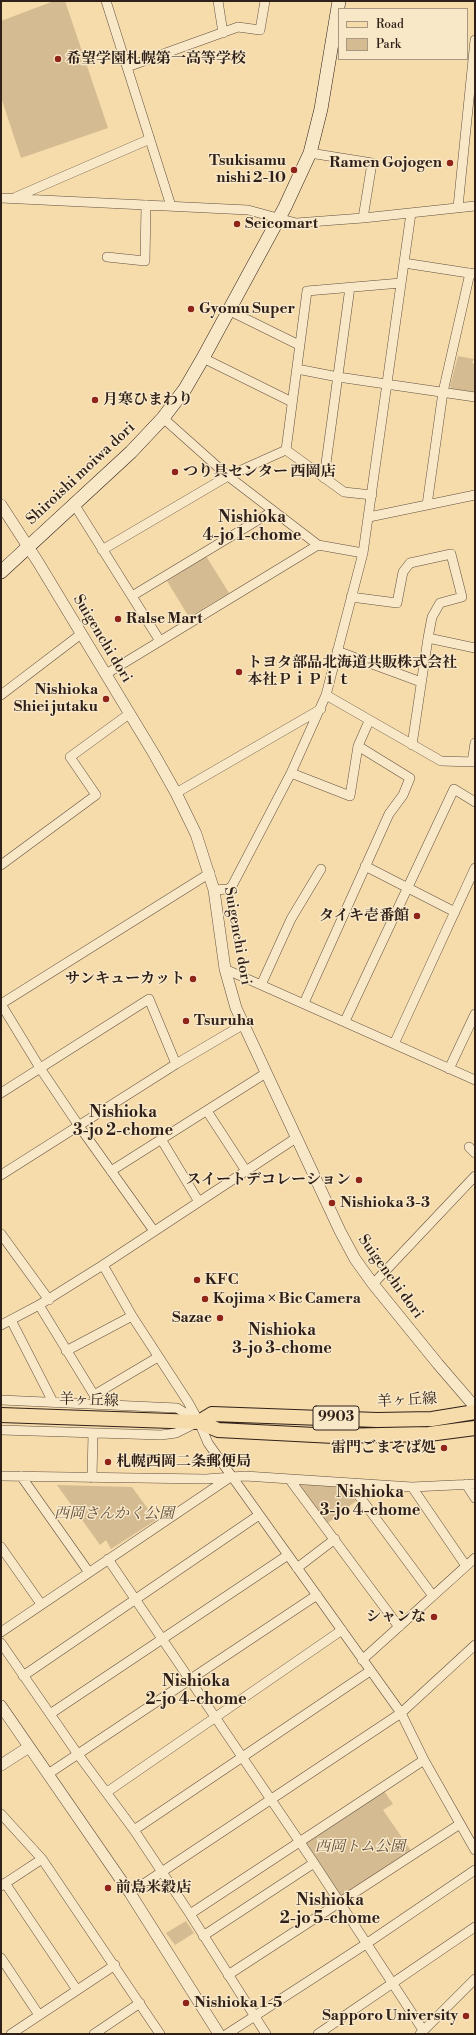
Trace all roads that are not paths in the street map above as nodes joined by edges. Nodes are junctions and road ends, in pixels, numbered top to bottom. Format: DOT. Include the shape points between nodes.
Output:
graph roads {
  1 [pos="106,1"];
  2 [pos="218,1"];
  3 [pos="265,1"];
  4 [pos="339,1"];
  5 [pos="223,33"];
  6 [pos="475,40"];
  7 [pos="127,67"];
  8 [pos="150,139"];
  9 [pos="310,153"];
  10 [pos="1,198"];
  11 [pos="13,199"];
  12 [pos="146,205"];
  13 [pos="171,206"];
  14 [pos="475,206"];
  15 [pos="458,207"];
  16 [pos="411,213"];
  17 [pos="279,218"];
  18 [pos="363,218"];
  19 [pos="107,257"];
  20 [pos="404,263"];
  21 [pos="473,273"];
  22 [pos="402,283"];
  23 [pos="350,287"];
  24 [pos="230,311"];
  25 [pos="299,345"];
  26 [pos="203,358"];
  27 [pos="297,368"];
  28 [pos="338,377"];
  29 [pos="387,383"];
  30 [pos="443,392"];
  31 [pos="475,396"];
  32 [pos="292,402"];
  33 [pos="162,418"];
  34 [pos="286,450"];
  35 [pos="228,476"];
  36 [pos="324,478"];
  37 [pos="372,495"];
  38 [pos="475,495"];
  39 [pos="74,504"];
  40 [pos="1,505"];
  41 [pos="427,505"];
  42 [pos="273,511"];
  43 [pos="369,517"];
  44 [pos="318,545"];
  45 [pos="28,546"];
  46 [pos="102,550"];
  47 [pos="363,553"];
  48 [pos="1,572"];
  49 [pos="132,596"];
  50 [pos="351,598"];
  51 [pos="81,634"];
  52 [pos="428,638"];
  53 [pos="160,641"];
  54 [pos="475,648"];
  55 [pos="338,651"];
  56 [pos="106,674"];
  57 [pos="421,682"];
  58 [pos="1,695"];
  59 [pos="326,695"];
  60 [pos="321,709"];
  61 [pos="129,714"];
  62 [pos="369,721"];
  63 [pos="475,743"];
  64 [pos="412,744"];
  65 [pos="358,746"];
  66 [pos="474,762"];
  67 [pos="291,772"];
  68 [pos="176,793"];
  69 [pos="475,802"];
  70 [pos="1,865"];
  71 [pos="365,866"];
  72 [pos="475,868"];
  73 [pos="321,869"];
  74 [pos="210,873"];
  75 [pos="407,888"];
  76 [pos="214,890"];
  77 [pos="456,912"];
  78 [pos="225,969"];
  79 [pos="261,985"];
  80 [pos="304,1003"];
  81 [pos="1,1004"];
  82 [pos="475,1014"];
  83 [pos="345,1021"];
  84 [pos="244,1024"];
  85 [pos="394,1044"];
  86 [pos="176,1064"];
  87 [pos="40,1068"];
  88 [pos="450,1069"];
  89 [pos="266,1073"];
  90 [pos="475,1080"];
  91 [pos="1,1093"];
  92 [pos="207,1111"];
  93 [pos="79,1126"];
  94 [pos="296,1138"];
  95 [pos="161,1139"];
  96 [pos="111,1171"];
  97 [pos="246,1171"];
  98 [pos="1,1175"];
  99 [pos="475,1176"];
  100 [pos="199,1202"];
  101 [pos="154,1231"];
  102 [pos="1,1234"];
  103 [pos="103,1265"];
  104 [pos="373,1284"];
  105 [pos="49,1300"];
  106 [pos="39,1305"];
  107 [pos="132,1316"];
  108 [pos="11,1320"];
  109 [pos="1,1325"];
  110 [pos="66,1351"];
  111 [pos="158,1357"];
  112 [pos="1,1400"];
  113 [pos="95,1400"];
  114 [pos="53,1402"];
  115 [pos="475,1407"];
  116 [pos="475,1412"];
  117 [pos="1,1415"];
  118 [pos="199,1422"];
  119 [pos="475,1428"];
  120 [pos="1,1430"];
  121 [pos="93,1433"];
  122 [pos="1,1476"];
  123 [pos="20,1476"];
  124 [pos="231,1476"];
  125 [pos="92,1478"];
  126 [pos="290,1480"];
  127 [pos="470,1484"];
  128 [pos="351,1485"];
  129 [pos="412,1487"];
  130 [pos="475,1498"];
  131 [pos="259,1515"];
  132 [pos="335,1539"];
  133 [pos="1,1547"];
  134 [pos="288,1555"];
  135 [pos="475,1558"];
  136 [pos="108,1559"];
  137 [pos="466,1566"];
  138 [pos="297,1568"];
  139 [pos="88,1571"];
  140 [pos="317,1595"];
  141 [pos="433,1596"];
  142 [pos="136,1599"];
  143 [pos="41,1604"];
  144 [pos="399,1627"];
  145 [pos="342,1630"];
  146 [pos="1,1632"];
  147 [pos="162,1639"];
  148 [pos="1,1643"];
  149 [pos="475,1645"];
  150 [pos="362,1660"];
  151 [pos="370,1671"];
  152 [pos="23,1676"];
  153 [pos="190,1679"];
  154 [pos="1,1706"];
  155 [pos="401,1713"];
  156 [pos="50,1714"];
  157 [pos="215,1718"];
  158 [pos="29,1747"];
  159 [pos="77,1753"];
  160 [pos="242,1758"];
  161 [pos="424,1760"];
  162 [pos="1,1765"];
  163 [pos="48,1774"];
  164 [pos="107,1792"];
  165 [pos="270,1800"];
  166 [pos="1,1814"];
  167 [pos="460,1824"];
  168 [pos="5,1825"];
  169 [pos="134,1830"];
  170 [pos="300,1842"];
  171 [pos="475,1850"];
  172 [pos="42,1859"];
  173 [pos="314,1863"];
  174 [pos="475,1870"];
  175 [pos="161,1872"];
  176 [pos="3,1885"];
  177 [pos="130,1893"];
  178 [pos="340,1903"];
  179 [pos="190,1914"];
  180 [pos="475,1927"];
  181 [pos="203,1936"];
  182 [pos="366,1944"];
  183 [pos="1,1958"];
  184 [pos="115,1965"];
  185 [pos="228,1976"];
  186 [pos="475,1980"];
  187 [pos="392,1983"];
  188 [pos="77,1990"];
  189 [pos="140,2003"];
  190 [pos="39,2015"];
  191 [pos="254,2016"];
  192 [pos="104,2031"];
  193 [pos="422,2032"];
  194 [pos="11,2034"];
  195 [pos="94,2034"];
  196 [pos="160,2034"];
  197 [pos="219,2034"];
  198 [pos="227,2034"];
  199 [pos="266,2034"];
  200 [pos="319,2034"];
  1 -- 7 [label="street"];
  2 -- 5 [label="street"];
  3 -- 5 [label="street" via="260,30 238,27"];
  4 -- 9 [label="main road, Shiroishi moiwa dori" via="321,109"];
  5 -- 7 [label="street"];
  6 -- 15 [label="street"];
  7 -- 8 [label="street"];
  8 -- 11 [label="street"];
  8 -- 13 [label="street"];
  9 -- 17 [label="main road, Shiroishi moiwa dori"];
  9 -- 18 [label="street" via="372,163"];
  10 -- 11 [label="street"];
  11 -- 12 [label="street"];
  12 -- 13 [label="street"];
  12 -- 19 [label="street" via="145,261"];
  13 -- 17 [label="street" via="248,210"];
  14 -- 15 [label="street"];
  15 -- 16 [label="street"];
  16 -- 18 [label="street"];
  16 -- 20 [label="street"];
  17 -- 18 [label="street" via="296,223"];
  17 -- 24 [label="main road, Shiroishi moiwa dori"];
  20 -- 21 [label="street"];
  20 -- 22 [label="street"];
  21 -- 30 [label="street"];
  22 -- 23 [label="street"];
  22 -- 29 [label="street"];
  23 -- 25 [label="street" via="307,291"];
  23 -- 28 [label="street"];
  24 -- 25 [label="street"];
  24 -- 26 [label="main road, Shiroishi moiwa dori"];
  25 -- 27 [label="street"];
  26 -- 32 [label="street"];
  26 -- 33 [label="main road, Shiroishi moiwa dori" via="185,389"];
  27 -- 28 [label="street"];
  27 -- 32 [label="street"];
  28 -- 29 [label="street"];
  28 -- 36 [label="street"];
  29 -- 30 [label="street"];
  29 -- 37 [label="street"];
  30 -- 31 [label="street"];
  30 -- 41 [label="street"];
  32 -- 34 [label="street"];
  33 -- 35 [label="street"];
  33 -- 39 [label="main road, Shiroishi moiwa dori" via="131,452"];
  34 -- 35 [label="street"];
  34 -- 36 [label="street"];
  35 -- 42 [label="street"];
  35 -- 46 [label="street"];
  36 -- 37 [label="street" via="344,492"];
  37 -- 43 [label="street"];
  38 -- 41 [label="street"];
  39 -- 45 [label="main road, Shiroishi moiwa dori"];
  39 -- 46 [label="street"];
  40 -- 45 [label="street, Suigenchi dori"];
  41 -- 43 [label="street"];
  42 -- 44 [label="street"];
  42 -- 49 [label="street"];
  43 -- 47 [label="street"];
  44 -- 47 [label="street"];
  44 -- 53 [label="street"];
  45 -- 48 [label="main road, Shiroishi moiwa dori"];
  45 -- 51 [label="street, Suigenchi dori"];
  46 -- 49 [label="street"];
  47 -- 50 [label="street"];
  49 -- 53 [label="street"];
  50 -- 52 [label="street" via="397,604 403,572 410,563 451,554 462,597 440,603 432,617"];
  50 -- 55 [label="street"];
  51 -- 56 [label="street, Suigenchi dori"];
  51 -- 58 [label="street"];
  52 -- 54 [label="street"];
  52 -- 57 [label="street"];
  53 -- 56 [label="street"];
  55 -- 57 [label="street"];
  55 -- 59 [label="street"];
  56 -- 61 [label="street, Suigenchi dori"];
  57 -- 64 [label="street"];
  59 -- 60 [label="street"];
  59 -- 62 [label="street"];
  60 -- 67 [label="street"];
  60 -- 68 [label="street"];
  61 -- 68 [label="street, Suigenchi dori"];
  61 -- 70 [label="street" via="70,757 96,795"];
  62 -- 64 [label="street"];
  62 -- 65 [label="street"];
  63 -- 66 [label="street"];
  64 -- 66 [label="street" via="442,761"];
  65 -- 67 [label="street" via="350,796"];
  65 -- 71 [label="street" via="410,778 403,795 389,814"];
  67 -- 76 [label="street" via="232,886 228,889"];
  68 -- 74 [label="street, Suigenchi dori" via="196,834"];
  69 -- 75 [label="street" via="454,789"];
  71 -- 75 [label="street"];
  71 -- 80 [label="street"];
  72 -- 77 [label="street"];
  73 -- 79 [label="street" via="291,919"];
  74 -- 76 [label="street, Suigenchi dori"];
  74 -- 81 [label="street"];
  75 -- 77 [label="street"];
  75 -- 83 [label="street"];
  76 -- 78 [label="street, Suigenchi dori"];
  77 -- 85 [label="street"];
  78 -- 79 [label="street"];
  78 -- 84 [label="street, Suigenchi dori" via="230,990"];
  79 -- 80 [label="street"];
  80 -- 83 [label="street"];
  81 -- 87 [label="street"];
  82 -- 88 [label="street"];
  83 -- 85 [label="street"];
  84 -- 86 [label="street"];
  84 -- 89 [label="street, Suigenchi dori"];
  85 -- 88 [label="street"];
  86 -- 87 [label="street" via="149,1000"];
  86 -- 93 [label="street"];
  87 -- 91 [label="street"];
  87 -- 93 [label="street"];
  88 -- 90 [label="street"];
  89 -- 92 [label="street"];
  89 -- 94 [label="street, Suigenchi dori"];
  92 -- 95 [label="street"];
  92 -- 97 [label="street"];
  93 -- 96 [label="street"];
  93 -- 98 [label="street"];
  94 -- 97 [label="street"];
  94 -- 104 [label="street, Suigenchi dori" via="340,1231 355,1259"];
  95 -- 96 [label="street"];
  95 -- 100 [label="street"];
  96 -- 101 [label="street"];
  97 -- 100 [label="street"];
  99 -- 104 [label="street"];
  100 -- 101 [label="street"];
  101 -- 103 [label="street"];
  102 -- 105 [label="street"];
  103 -- 105 [label="street"];
  103 -- 107 [label="street"];
  104 -- 115 [label="street, Suigenchi dori"];
  105 -- 106 [label="street"];
  106 -- 108 [label="street"];
  106 -- 110 [label="street"];
  107 -- 110 [label="street"];
  107 -- 111 [label="street"];
  108 -- 109 [label="street"];
  108 -- 114 [label="street"];
  110 -- 113 [label="street"];
  111 -- 113 [label="street"];
  111 -- 118 [label="street"];
  112 -- 114 [label="street"];
  113 -- 114 [label="street"];
  113 -- 118 [label="street" via="177,1408"];
  116 -- 118 [label="main road, 羊ヶ丘線 / 9903" via="432,1419 377,1420 212,1414"];
  117 -- 118 [label="main road, 羊ヶ丘線 / 9903"];
  118 -- 119 [label="main road, 羊ヶ丘線 / 9903" via="218,1430 334,1436 429,1434"];
  118 -- 121 [label="street" via="176,1433 161,1435"];
  118 -- 124 [label="street" via="208,1443"];
  120 -- 121 [label="street"];
  121 -- 125 [label="street"];
  122 -- 123 [label="street"];
  123 -- 125 [label="street"];
  123 -- 139 [label="street"];
  124 -- 125 [label="street" via="206,1479"];
  124 -- 126 [label="street"];
  124 -- 131 [label="street"];
  124 -- 136 [label="street"];
  126 -- 128 [label="street"];
  126 -- 132 [label="street"];
  127 -- 129 [label="street"];
  127 -- 130 [label="street"];
  128 -- 129 [label="street"];
  128 -- 141 [label="street"];
  129 -- 137 [label="street"];
  131 -- 134 [label="street"];
  131 -- 142 [label="street"];
  132 -- 138 [label="street"];
  132 -- 144 [label="street"];
  133 -- 143 [label="street"];
  134 -- 138 [label="street"];
  134 -- 147 [label="street"];
  135 -- 137 [label="street"];
  136 -- 139 [label="street"];
  136 -- 142 [label="street"];
  137 -- 141 [label="street"];
  138 -- 140 [label="street"];
  139 -- 143 [label="street"];
  140 -- 145 [label="street"];
  140 -- 153 [label="street"];
  141 -- 144 [label="street"];
  142 -- 147 [label="street"];
  142 -- 152 [label="street"];
  143 -- 146 [label="street"];
  144 -- 150 [label="street"];
  145 -- 150 [label="street"];
  145 -- 157 [label="street"];
  147 -- 153 [label="street"];
  147 -- 156 [label="street"];
  148 -- 152 [label="street"];
  149 -- 155 [label="street"];
  150 -- 151 [label="street"];
  151 -- 155 [label="street"];
  151 -- 160 [label="street"];
  152 -- 156 [label="street"];
  153 -- 157 [label="street"];
  153 -- 159 [label="street"];
  154 -- 158 [label="street"];
  155 -- 161 [label="street"];
  155 -- 165 [label="street"];
  156 -- 159 [label="street"];
  157 -- 160 [label="street"];
  157 -- 164 [label="street"];
  158 -- 162 [label="street"];
  158 -- 163 [label="street"];
  159 -- 163 [label="street"];
  159 -- 164 [label="street"];
  160 -- 165 [label="street"];
  160 -- 169 [label="street"];
  161 -- 167 [label="street"];
  161 -- 170 [label="street"];
  163 -- 177 [label="street"];
  164 -- 169 [label="street"];
  165 -- 170 [label="street"];
  165 -- 175 [label="street"];
  166 -- 168 [label="street"];
  167 -- 171 [label="street"];
  167 -- 178 [label="street"];
  168 -- 172 [label="street"];
  169 -- 175 [label="street"];
  170 -- 173 [label="street"];
  170 -- 179 [label="street"];
  172 -- 176 [label="street"];
  172 -- 184 [label="street"];
  173 -- 178 [label="street"];
  173 -- 181 [label="street"];
  174 -- 182 [label="street"];
  175 -- 177 [label="street"];
  175 -- 179 [label="street"];
  176 -- 188 [label="street"];
  177 -- 197 [label="street"];
  178 -- 182 [label="street"];
  178 -- 185 [label="street"];
  179 -- 181 [label="street"];
  180 -- 187 [label="street"];
  181 -- 185 [label="street"];
  182 -- 187 [label="street"];
  182 -- 191 [label="street"];
  183 -- 190 [label="street"];
  184 -- 188 [label="street"];
  184 -- 189 [label="street"];
  185 -- 191 [label="street"];
  186 -- 193 [label="street"];
  187 -- 193 [label="street"];
  187 -- 200 [label="street"];
  188 -- 190 [label="street"];
  189 -- 192 [label="street"];
  189 -- 196 [label="street"];
  190 -- 194 [label="street"];
  191 -- 198 [label="street"];
  191 -- 199 [label="street"];
  192 -- 195 [label="street"];
}
